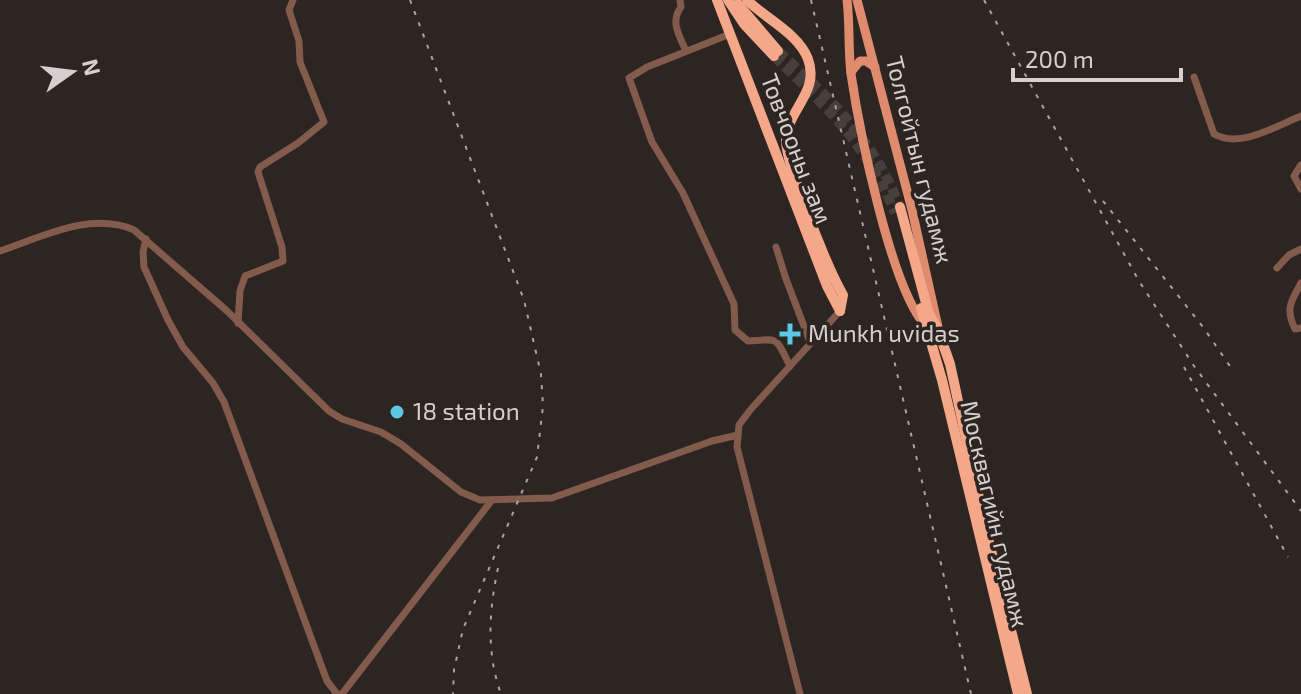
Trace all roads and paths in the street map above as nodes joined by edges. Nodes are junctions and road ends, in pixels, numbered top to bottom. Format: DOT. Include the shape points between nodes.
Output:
graph roads {
  1 [pos="293,0"];
  2 [pos="680,0"];
  3 [pos="717,0"];
  4 [pos="728,0"];
  5 [pos="736,0"];
  6 [pos="747,0"];
  7 [pos="847,0"];
  8 [pos="857,0"];
  9 [pos="730,34"];
  10 [pos="869,45"];
  11 [pos="849,46"];
  12 [pos="686,51"];
  13 [pos="875,67"];
  14 [pos="851,72"];
  15 [pos="1194,77"];
  16 [pos="1301,116"];
  17 [pos="1301,165"];
  18 [pos="1301,189"];
  19 [pos="146,239"];
  20 [pos="776,247"];
  21 [pos="1301,249"];
  22 [pos="0,251"];
  23 [pos="1277,268"];
  24 [pos="1301,283"];
  25 [pos="840,311"];
  26 [pos="238,323"];
  27 [pos="926,326"];
  28 [pos="1301,328"];
  29 [pos="938,330"];
  30 [pos="810,342"];
  31 [pos="790,366"];
  32 [pos="738,435"];
  33 [pos="492,500"];
  34 [pos="339,694"];
  35 [pos="800,694"];
  36 [pos="1018,694"];
  37 [pos="1027,694"];
  1 -- 26 [label="street" via="289,10 300,62 324,119 319,128 260,167 283,261 245,276"];
  2 -- 12 [label="street" via="675,24"];
  3 -- 9 [label="highway, Товчооны зам"];
  4 -- 5 [label="highway" via="744,24 776,53"];
  6 -- 25 [label="highway, Товчооны зам" via="797,41 809,63 809,87 789,124 787,149 843,295"];
  7 -- 11 [label="main road, Толгойтын гудамж"];
  8 -- 10 [label="main road, Толгойтын гудамж"];
  9 -- 12 [label="street"];
  9 -- 25 [label="highway, Товчооны зам"];
  10 -- 11 [label="main road" via="861,54"];
  10 -- 13 [label="main road, Толгойтын гудамж"];
  11 -- 14 [label="main road, Толгойтын гудамж"];
  12 -- 31 [label="street" via="631,75 634,96 734,304 735,330 748,341 779,342"];
  13 -- 14 [label="main road" via="860,61"];
  13 -- 29 [label="main road, Толгойтын гудамж"];
  14 -- 27 [label="main road, Толгойтын гудамж" via="892,255 914,312"];
  15 -- 16 [label="street" via="1214,134 1221,139 1257,133"];
  17 -- 18 [label="street" via="1294,176"];
  19 -- 22 [label="street" via="105,222 77,225"];
  19 -- 26 [label="street"];
  19 -- 34 [label="street" via="147,274 179,341 224,402 327,681"];
  20 -- 30 [label="street"];
  21 -- 23 [label="street"];
  24 -- 28 [label="street" via="1288,315 1295,329"];
  25 -- 30 [label="street"];
  26 -- 33 [label="street" via="329,411 401,444 461,492"];
  27 -- 29 [label="highway, Москвагийн гудамж" via="897,210"];
  27 -- 36 [label="highway, Москвагийн гудамж"];
  29 -- 37 [label="highway, Москвагийн гудамж"];
  30 -- 31 [label="street"];
  31 -- 32 [label="street" via="739,425"];
  32 -- 33 [label="street" via="552,498"];
  32 -- 35 [label="street"];
  33 -- 34 [label="street"];
}
